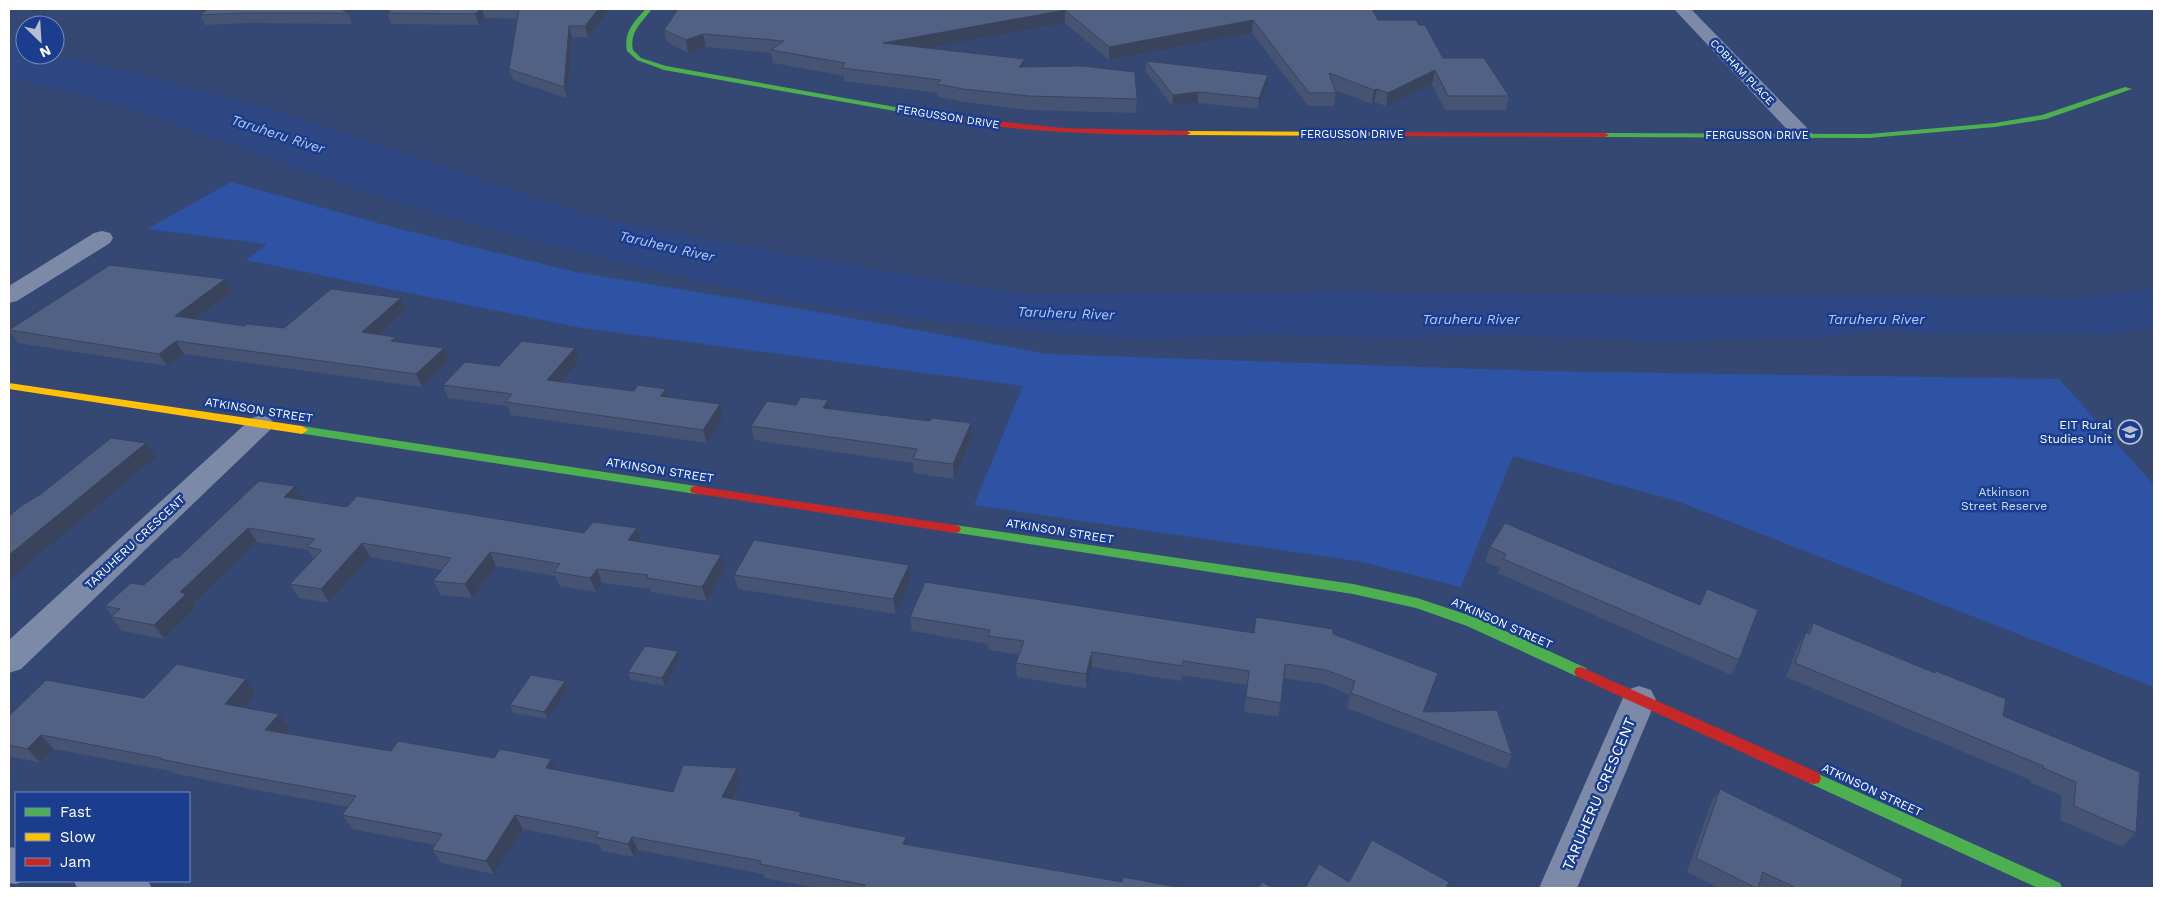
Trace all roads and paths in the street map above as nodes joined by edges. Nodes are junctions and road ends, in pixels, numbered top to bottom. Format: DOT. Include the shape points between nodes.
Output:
graph roads {
  1 [pos="649,9"];
  2 [pos="1682,9"];
  3 [pos="2128,89"];
  4 [pos="1803,135"];
  5 [pos="102,238"];
  6 [pos="9,296"];
  7 [pos="9,386"];
  8 [pos="261,424"];
  9 [pos="9,660"];
  10 [pos="1640,700"];
  11 [pos="99,882"];
  12 [pos="132,888"];
  13 [pos="1558,888"];
  14 [pos="2054,888"];
  1 -- 4 [label="street, FERGUSSON DRIVE" via="628,37 628,47 634,57 646,63 967,121 1040,130 1090,133"];
  2 -- 4 [label="street, COBHAM PLACE"];
  3 -- 4 [label="street, FERGUSSON DRIVE" via="2043,117 1995,125 1869,136"];
  5 -- 6 [label="street"];
  7 -- 8 [label="street, ATKINSON STREET"];
  8 -- 9 [label="street, TARUHERU CRESCENT"];
  8 -- 10 [label="street, ATKINSON STREET" via="1353,589 1417,603 1472,622"];
  10 -- 13 [label="street, TARUHERU CRESCENT"];
  10 -- 14 [label="street, ATKINSON STREET"];
  11 -- 12 [label="street"];
}
